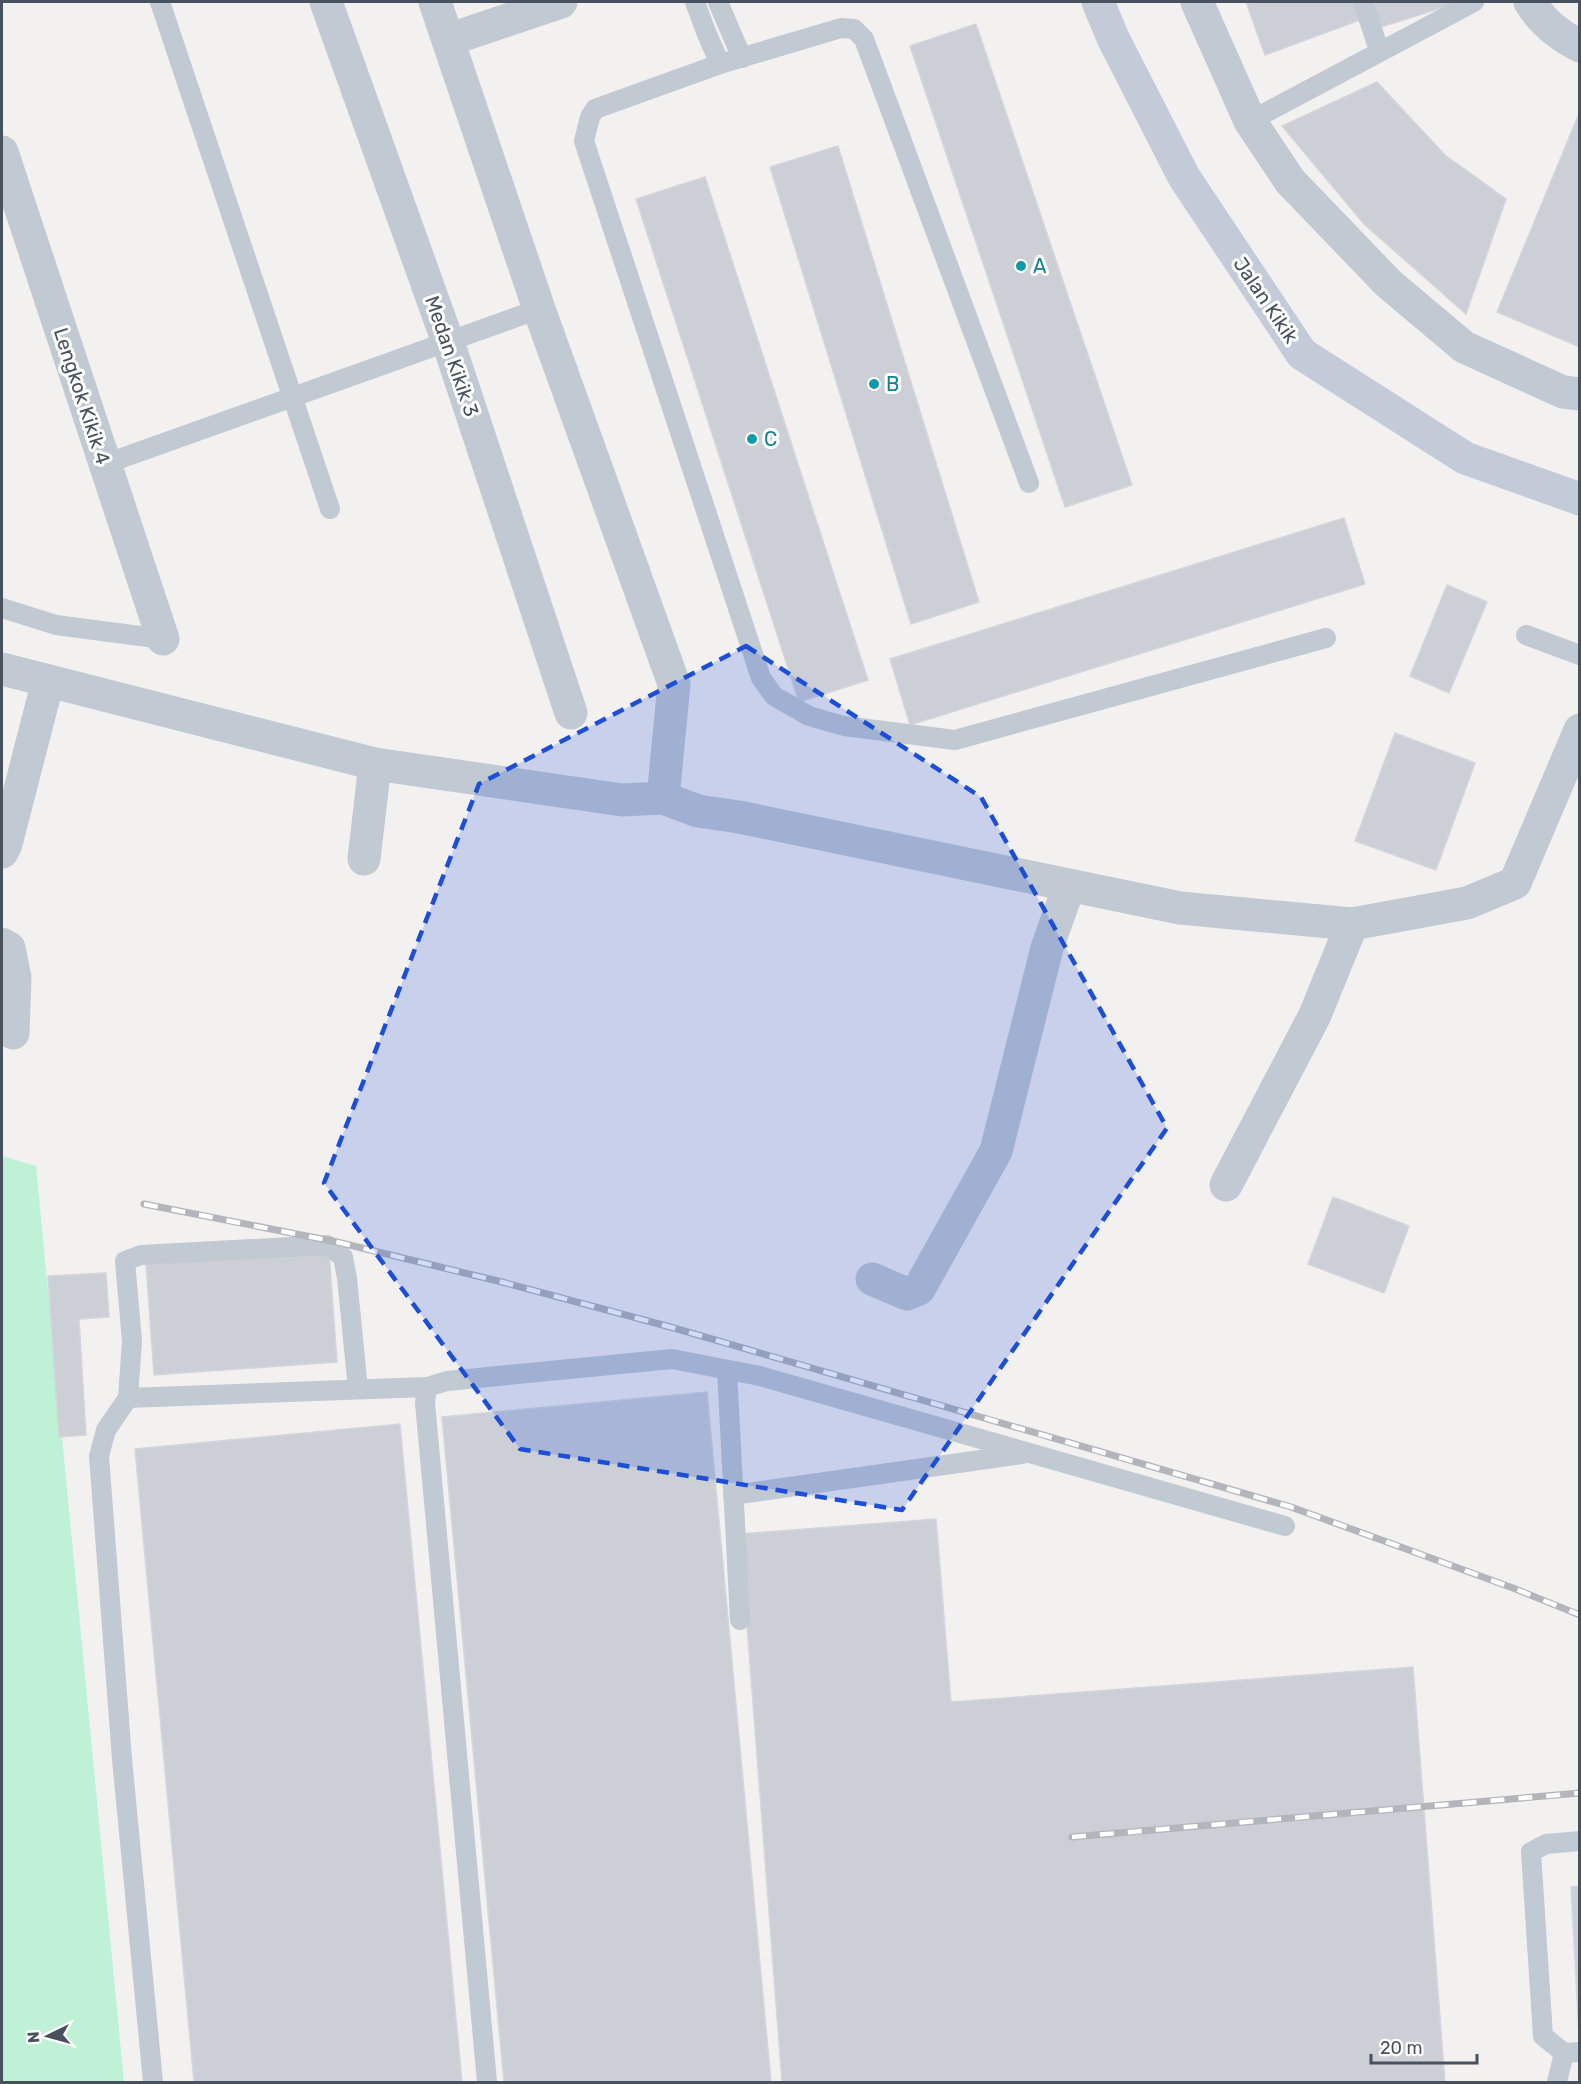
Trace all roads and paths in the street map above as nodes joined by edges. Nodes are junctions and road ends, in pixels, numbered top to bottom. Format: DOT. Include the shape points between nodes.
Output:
graph roads {
  1 [pos="160,2"];
  2 [pos="326,2"];
  3 [pos="435,2"];
  4 [pos="561,2"];
  5 [pos="695,2"];
  6 [pos="718,2"];
  7 [pos="1098,2"];
  8 [pos="1197,2"];
  9 [pos="1363,2"];
  10 [pos="1474,2"];
  11 [pos="1536,4"];
  12 [pos="448,40"];
  13 [pos="1580,46"];
  14 [pos="1379,51"];
  15 [pos="742,58"];
  16 [pos="720,64"];
  17 [pos="1250,121"];
  18 [pos="2,152"];
  19 [pos="539,309"];
  20 [pos="448,342"];
  21 [pos="1580,394"];
  22 [pos="294,397"];
  23 [pos="105,464"];
  24 [pos="1029,483"];
  25 [pos="1580,499"];
  26 [pos="330,509"];
  27 [pos="2,608"];
  28 [pos="1526,634"];
  29 [pos="1326,638"];
  30 [pos="163,639"];
  31 [pos="1580,655"];
  32 [pos="2,669"];
  33 [pos="48,681"];
  34 [pos="571,713"];
  35 [pos="1580,729"];
  36 [pos="375,764"];
  37 [pos="663,798"];
  38 [pos="2,852"];
  39 [pos="364,858"];
  40 [pos="1069,886"];
  41 [pos="1352,924"];
  42 [pos="2,944"];
  43 [pos="13,1033"];
  44 [pos="1226,1185"];
  45 [pos="872,1279"];
  46 [pos="727,1370"];
  47 [pos="427,1387"];
  48 [pos="358,1389"];
  49 [pos="128,1398"];
  50 [pos="1030,1453"];
  51 [pos="734,1495"];
  52 [pos="1286,1526"];
  53 [pos="740,1620"];
  54 [pos="1580,1840"];
  55 [pos="1572,2053"];
  56 [pos="153,2082"];
  57 [pos="487,2082"];
  58 [pos="1557,2082"];
  1 -- 22 [label="lane"];
  2 -- 20 [label="street, Medan Kikik 3"];
  3 -- 12 [label="street"];
  4 -- 12 [label="street"];
  5 -- 16 [label="lane"];
  6 -- 15 [label="lane"];
  7 -- 25 [label="street, Jalan Kikik" via="1184,177 1302,354 1465,458"];
  8 -- 17 [label="street"];
  9 -- 14 [label="lane"];
  10 -- 14 [label="lane"];
  11 -- 13 [label="street" via="1545,23"];
  12 -- 19 [label="street"];
  14 -- 17 [label="lane"];
  15 -- 16 [label="lane"];
  15 -- 24 [label="lane" via="841,28 854,29 864,39"];
  16 -- 29 [label="lane" via="595,109 584,141 761,678 774,696 809,716 844,726 955,740"];
  17 -- 21 [label="street" via="1290,181 1388,283 1464,347 1563,392"];
  18 -- 23 [label="street, Lengkok Kikik 4"];
  19 -- 20 [label="lane"];
  19 -- 37 [label="street" via="674,684"];
  20 -- 22 [label="lane"];
  20 -- 34 [label="street, Medan Kikik 3"];
  22 -- 23 [label="lane"];
  22 -- 26 [label="lane"];
  23 -- 30 [label="street, Lengkok Kikik 4"];
  27 -- 30 [label="lane" via="56,625"];
  28 -- 31 [label="lane"];
  32 -- 33 [label="street"];
  33 -- 36 [label="street"];
  33 -- 38 [label="street"];
  35 -- 41 [label="street" via="1515,883 1467,903"];
  36 -- 37 [label="street" via="622,800"];
  36 -- 39 [label="street"];
  37 -- 40 [label="street" via="698,811"];
  40 -- 41 [label="street" via="1180,908"];
  40 -- 45 [label="street" via="1047,948 996,1151 919,1289 907,1294"];
  41 -- 44 [label="street" via="1315,1015"];
  42 -- 43 [label="street" via="9,948 15,978"];
  46 -- 47 [label="lane" via="672,1359 447,1381"];
  46 -- 50 [label="lane"];
  46 -- 51 [label="lane"];
  47 -- 48 [label="lane"];
  47 -- 57 [label="lane" via="425,1403"];
  48 -- 49 [label="lane"];
  48 -- 49 [label="lane" via="343,1257 327,1245 141,1255 125,1261 132,1341"];
  49 -- 56 [label="lane" via="106,1430 99,1456 122,1759"];
  50 -- 51 [label="lane"];
  50 -- 52 [label="lane"];
  51 -- 53 [label="lane"];
  54 -- 55 [label="lane" via="1546,1844 1531,1852 1543,2037"];
  55 -- 58 [label="lane"];
}
